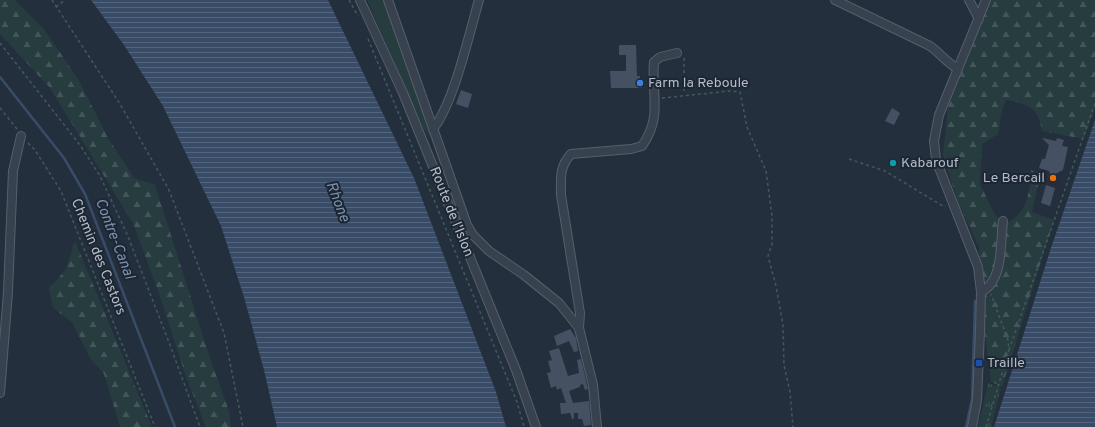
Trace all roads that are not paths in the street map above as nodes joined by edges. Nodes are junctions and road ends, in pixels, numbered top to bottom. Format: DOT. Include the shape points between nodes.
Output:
graph roads {
  1 [pos="360,0"];
  2 [pos="388,0"];
  3 [pos="479,0"];
  4 [pos="836,0"];
  5 [pos="969,0"];
  6 [pos="986,0"];
  7 [pos="979,19"];
  8 [pos="676,53"];
  9 [pos="958,69"];
  10 [pos="433,129"];
  11 [pos="21,136"];
  12 [pos="1003,221"];
  13 [pos="985,290"];
  14 [pos="579,328"];
  15 [pos="0,393"];
  16 [pos="536,427"];
  17 [pos="596,427"];
  18 [pos="972,427"];
  1 -- 16 [label="street, Route de l'Islon" via="403,93 516,370"];
  2 -- 10 [label="street"];
  3 -- 10 [label="street" via="441,120"];
  4 -- 9 [label="street" via="930,46"];
  5 -- 7 [label="street"];
  6 -- 7 [label="street"];
  7 -- 9 [label="street"];
  8 -- 14 [label="street" via="660,57 654,62 655,119 642,146 571,154 563,162 561,195 580,313"];
  9 -- 13 [label="street" via="939,114 934,141 936,160 976,260"];
  10 -- 14 [label="street" via="466,225 473,235 489,251 559,303"];
  11 -- 15 [label="street" via="13,172 8,292"];
  12 -- 13 [label="street" via="997,273"];
  13 -- 18 [label="street" via="977,400"];
  14 -- 17 [label="street" via="593,385"];
}
